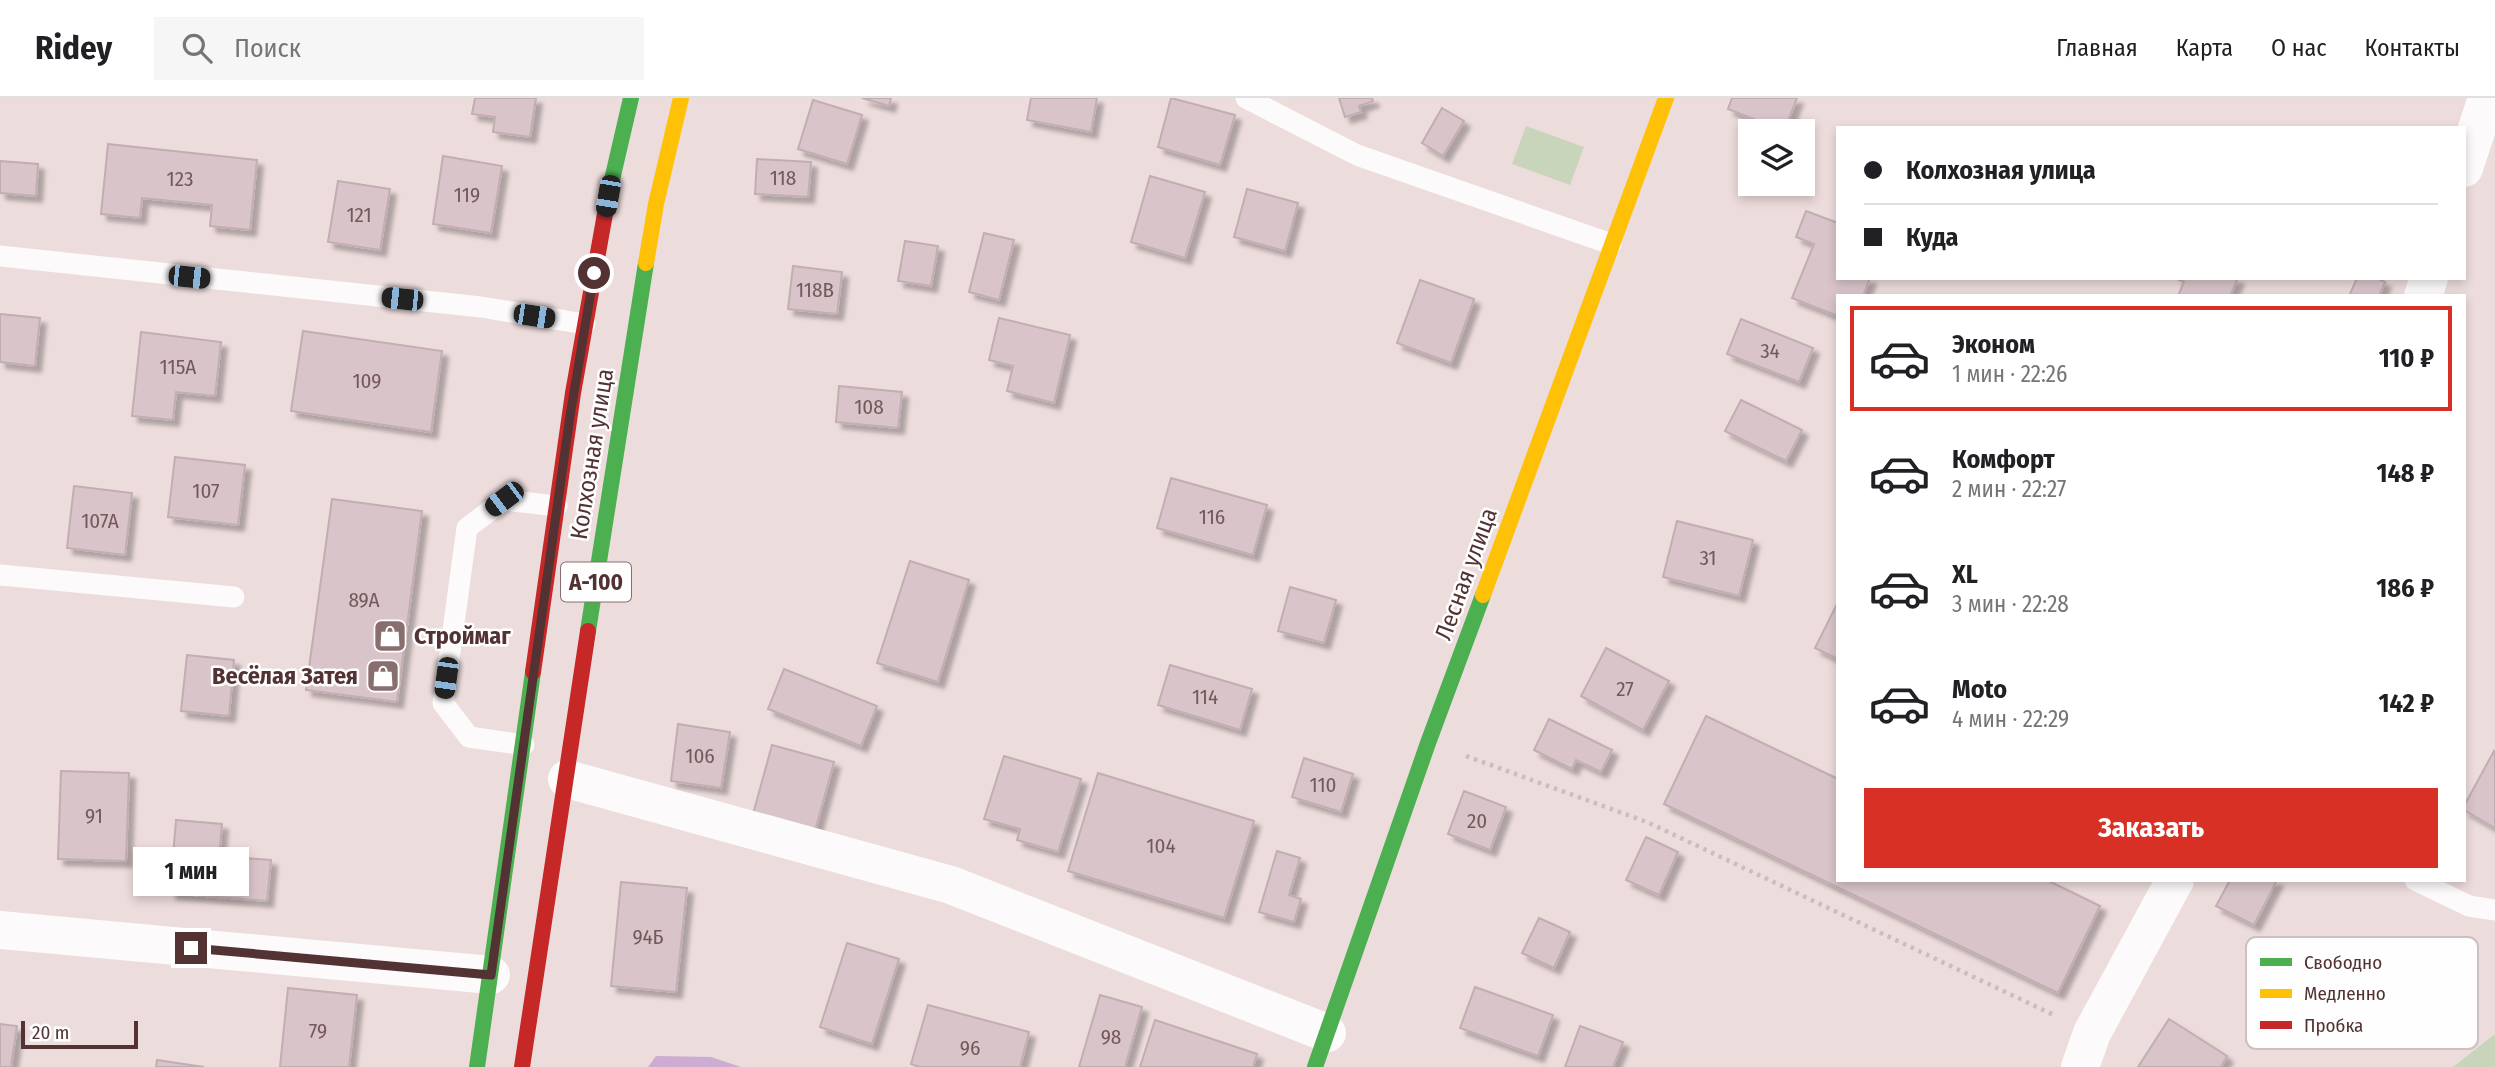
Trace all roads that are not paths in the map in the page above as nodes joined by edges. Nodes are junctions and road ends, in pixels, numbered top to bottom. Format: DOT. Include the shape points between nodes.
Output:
graph roads {
  1 [pos="631,98"];
  2 [pos="681,98"];
  3 [pos="1246,98"];
  4 [pos="1666,98"];
  5 [pos="2487,98"];
  6 [pos="2477,154"];
  7 [pos="1611,244"];
  8 [pos="0,256"];
  9 [pos="585,324"];
  10 [pos="557,506"];
  11 [pos="0,575"];
  12 [pos="234,597"];
  13 [pos="524,745"];
  14 [pos="567,779"];
  15 [pos="2174,882"];
  16 [pos="2419,882"];
  17 [pos="2495,910"];
  18 [pos="0,930"];
  19 [pos="491,975"];
  20 [pos="1321,1050"];
  21 [pos="2086,1050"];
  22 [pos="477,1067"];
  23 [pos="522,1067"];
  1 -- 9 [label="main road, Колхозная улица / А-100"];
  2 -- 14 [label="main road, Колхозная улица / А-100" via="656,204 623,400"];
  3 -- 7 [label="lane" via="1357,155"];
  4 -- 7 [label="main road, Лесная улица"];
  5 -- 6 [label="street"];
  7 -- 20 [label="main road, Лесная улица"];
  8 -- 9 [label="lane" via="481,307"];
  9 -- 10 [label="main road, Колхозная улица / А-100"];
  10 -- 13 [label="main road, Колхозная улица / А-100"];
  10 -- 13 [label="lane" via="504,499 467,528 443,703 470,737"];
  11 -- 12 [label="lane"];
  13 -- 19 [label="main road, Колхозная улица / А-100"];
  14 -- 20 [label="street" via="950,885"];
  14 -- 23 [label="main road, Колхозная улица / А-100"];
  15 -- 21 [label="street"];
  16 -- 17 [label="lane" via="2469,906"];
  18 -- 19 [label="street"];
  19 -- 22 [label="main road, Колхозная улица / А-100"];
}
